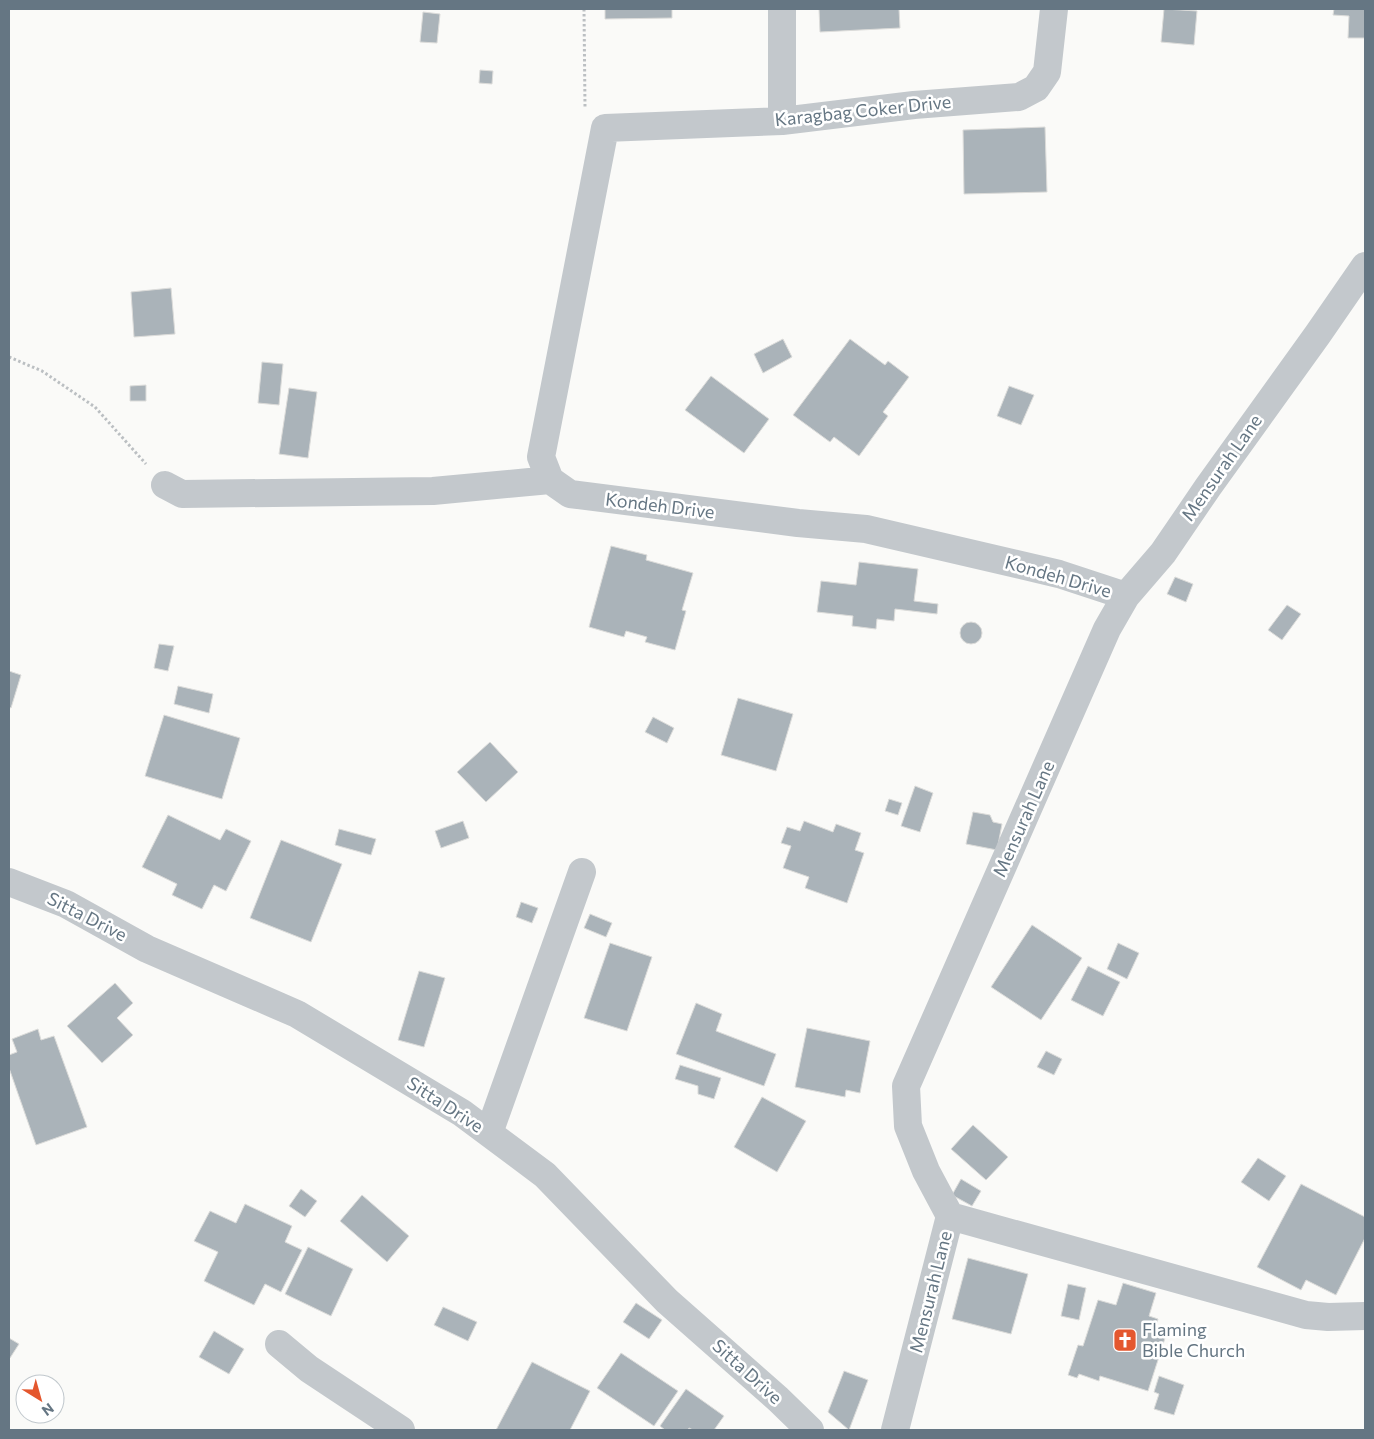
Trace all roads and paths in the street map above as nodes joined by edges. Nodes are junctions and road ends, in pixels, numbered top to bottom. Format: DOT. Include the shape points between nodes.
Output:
graph roads {
  1 [pos="584,9"];
  2 [pos="782,9"];
  3 [pos="1054,9"];
  4 [pos="782,121"];
  5 [pos="605,128"];
  6 [pos="1365,266"];
  7 [pos="9,357"];
  8 [pos="550,480"];
  9 [pos="165,485"];
  10 [pos="1126,596"];
  11 [pos="582,872"];
  12 [pos="9,882"];
  13 [pos="489,1133"];
  14 [pos="950,1216"];
  15 [pos="1365,1316"];
  16 [pos="279,1344"];
  17 [pos="401,1430"];
  18 [pos="810,1430"];
  19 [pos="895,1430"];
  1 -- 5 [label="path" via="585,110 594,122"];
  2 -- 4 [label="street"];
  3 -- 4 [label="street, Karagbag Coker Drive" via="1047,72 1036,88 1019,97"];
  4 -- 5 [label="street, Karagbag Coker Drive"];
  5 -- 8 [label="street" via="541,457"];
  6 -- 10 [label="street, Mensurah Lane" via="1162,553"];
  7 -- 9 [label="path" via="42,371 96,407"];
  8 -- 9 [label="street" via="433,491 182,494"];
  8 -- 10 [label="street, Kondeh Drive" via="570,494 866,529 1059,574"];
  10 -- 14 [label="street, Mensurah Lane" via="1107,629 906,1086 908,1126 926,1171"];
  11 -- 13 [label="street"];
  12 -- 13 [label="street, Sitta Drive" via="66,904 147,949 297,1014 462,1113"];
  13 -- 18 [label="street, Sitta Drive" via="544,1175 667,1301"];
  14 -- 15 [label="street" via="1306,1315"];
  14 -- 19 [label="street, Mensurah Lane"];
  16 -- 17 [label="street" via="309,1369"];
}
